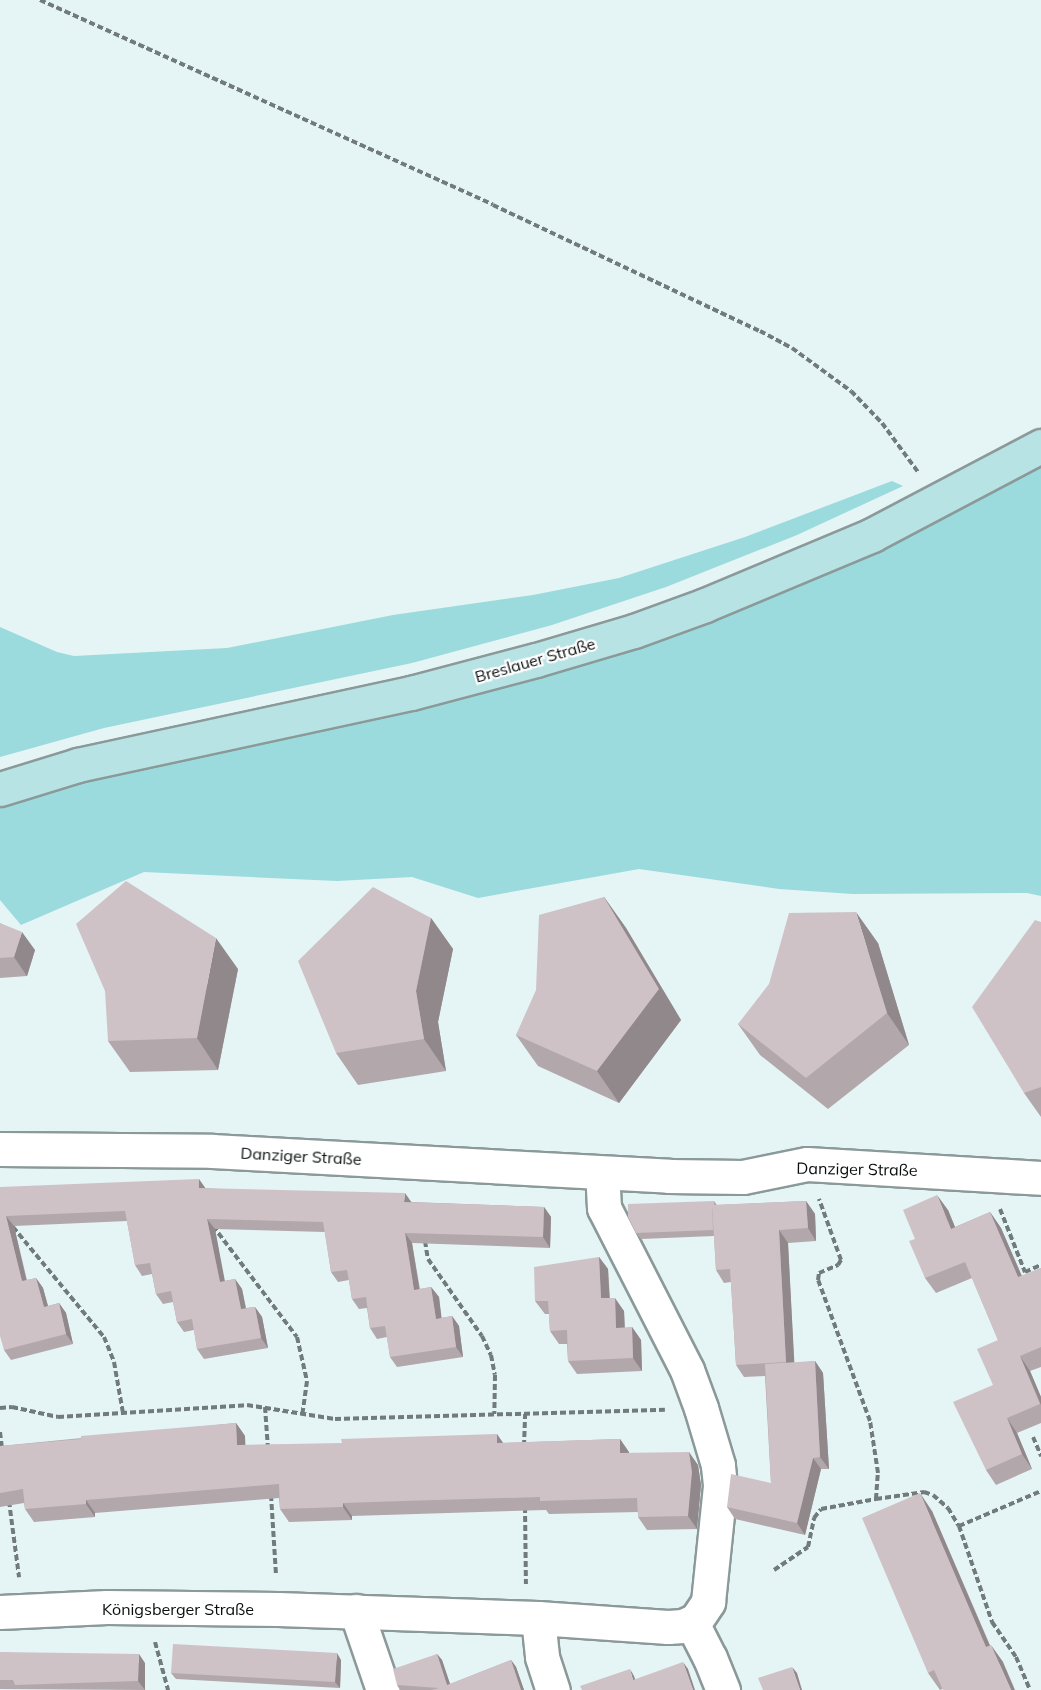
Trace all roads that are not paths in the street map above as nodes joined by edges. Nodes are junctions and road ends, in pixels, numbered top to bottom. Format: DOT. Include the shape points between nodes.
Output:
graph roads {
  1 [pos="1041,446"];
  2 [pos="0,789"];
  3 [pos="0,1149"];
  4 [pos="602,1174"];
  5 [pos="1041,1178"];
  6 [pos="356,1611"];
  7 [pos="11,1612"];
  8 [pos="532,1618"];
  9 [pos="692,1623"];
  10 [pos="383,1690"];
  11 [pos="553,1690"];
  12 [pos="723,1690"];
  1 -- 2 [label="main road, Breslauer Straße" via="872,535 747,588 592,644 411,693 78,765"];
  3 -- 4 [label="street, Danziger Straße" via="212,1151"];
  4 -- 5 [label="street, Danziger Straße" via="742,1178 807,1164"];
  4 -- 9 [label="street" via="604,1208 674,1341 702,1407 720,1478 708,1602 701,1617"];
  6 -- 7 [label="street, Königsberger Straße" via="156,1608"];
  6 -- 8 [label="street, Königsberger Straße"];
  6 -- 10 [label="street"];
  8 -- 9 [label="street, Königsberger Straße" via="668,1627"];
  8 -- 11 [label="street"];
  9 -- 12 [label="street"];
}
